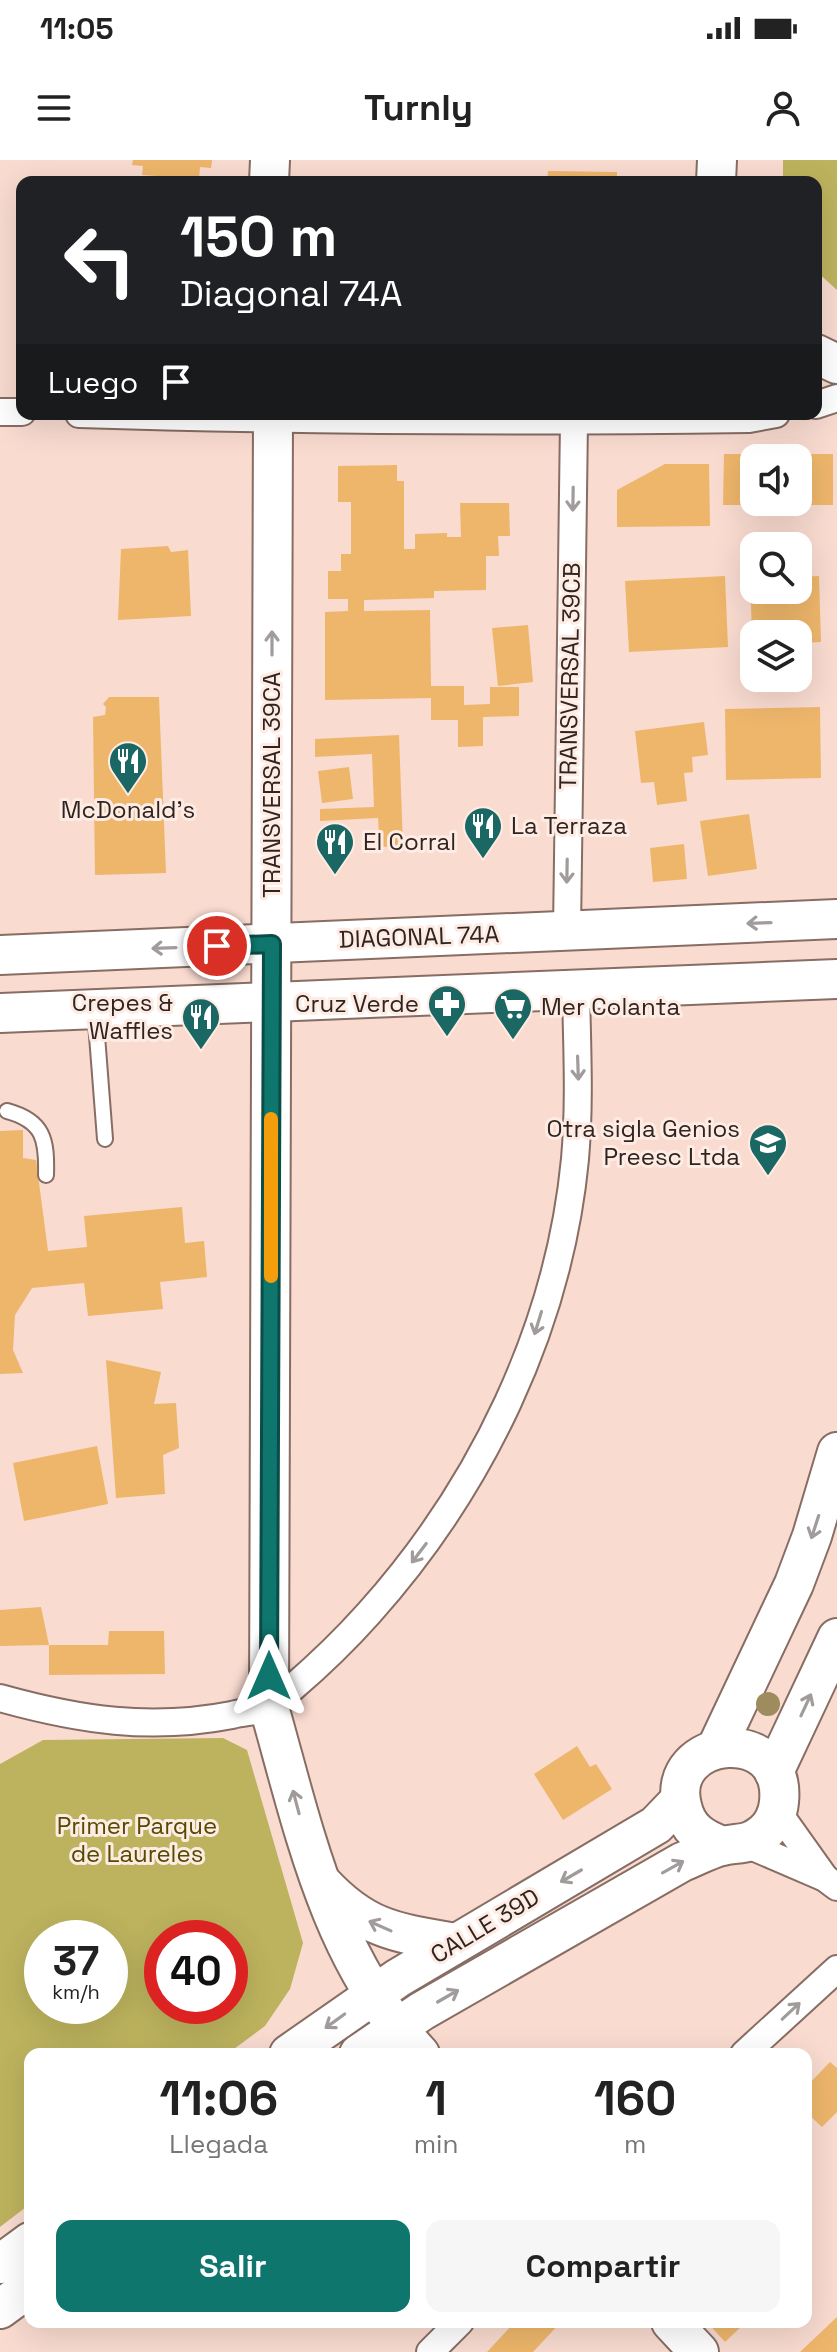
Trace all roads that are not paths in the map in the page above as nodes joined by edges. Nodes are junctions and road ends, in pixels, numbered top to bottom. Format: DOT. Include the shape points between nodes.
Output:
graph roads {
  1 [pos="273,420"];
  2 [pos="579,420"];
  3 [pos="837,919"];
  4 [pos="567,931"];
  5 [pos="272,944"];
  6 [pos="0,955"];
  7 [pos="822,979"];
  8 [pos="576,990"];
  9 [pos="272,1002"];
  10 [pos="837,1004"];
  11 [pos="95,1010"];
  12 [pos="0,1013"];
  13 [pos="7,1111"];
  14 [pos="105,1139"];
  15 [pos="46,1175"];
  16 [pos="837,1452"];
  17 [pos="837,1638"];
  18 [pos="0,1698"];
  19 [pos="269,1707"];
  20 [pos="716,1749"];
  21 [pos="774,1772"];
  22 [pos="680,1800"];
  23 [pos="778,1812"];
  24 [pos="735,1845"];
  25 [pos="317,1877"];
  26 [pos="831,1883"];
  27 [pos="456,1943"];
  28 [pos="837,1969"];
  29 [pos="374,1993"];
  30 [pos="408,2041"];
  31 [pos="297,2048"];
  32 [pos="382,2048"];
  33 [pos="751,2048"];
  34 [pos="24,2246"];
  35 [pos="0,2264"];
  36 [pos="24,2291"];
  37 [pos="0,2309"];
  38 [pos="454,2328"];
  39 [pos="677,2328"];
  40 [pos="430,2352"];
  41 [pos="699,2352"];
  5 -- 1 [label="street, TRANSVERSAL 39CA, one-way"];
  2 -- 4 [label="street, TRANSVERSAL 39CB, one-way"];
  3 -- 4 [label="street, DIAGONAL 74A, one-way"];
  4 -- 5 [label="street, DIAGONAL 74A"];
  5 -- 6 [label="street, DIAGONAL 74A, one-way"];
  5 -- 9 [label="street, TRANSVERSAL 39CA"];
  7 -- 8 [label="street"];
  7 -- 10 [label="street"];
  8 -- 9 [label="street"];
  8 -- 19 [label="street, one-way" via="579,1103 570,1190 553,1276 515,1386 462,1490 403,1573 355,1629"];
  9 -- 11 [label="street"];
  9 -- 19 [label="street, TRANSVERSAL 39CA"];
  11 -- 12 [label="street"];
  11 -- 14 [label="lane"];
  13 -- 15 [label="lane" via="33,1122 47,1145"];
  16 -- 20 [label="street, one-way" via="794,1584"];
  21 -- 17 [label="street, one-way"];
  18 -- 19 [label="street" via="61,1715 131,1723 201,1721"];
  25 -- 19 [label="street, TRANSVERSAL 39CA, one-way"];
  20 -- 21 [label="street" via="750,1750"];
  20 -- 22 [label="street" via="689,1768"];
  21 -- 23 [label="street" via="780,1791"];
  22 -- 24 [label="street" via="693,1831 707,1841"];
  22 -- 27 [label="street, CALLE 39D, one-way" via="656,1825"];
  23 -- 24 [label="street" via="766,1832"];
  23 -- 26 [label="street"];
  24 -- 26 [label="street"];
  30 -- 24 [label="street, CALLE 39D, one-way" via="422,2011 682,1862"];
  27 -- 25 [label="street, one-way" via="390,1932 362,1919"];
  25 -- 29 [label="street, TRANSVERSAL 39CA" via="335,1923"];
  27 -- 29 [label="street, CALLE 39D"];
  33 -- 28 [label="street, one-way"];
  29 -- 30 [label="street, TRANSVERSAL 39CA"];
  29 -- 31 [label="street, CALLE 39D, one-way"];
  30 -- 32 [label="street, CALLE 39D"];
  34 -- 35 [label="street"];
  36 -- 37 [label="street"];
  38 -- 40 [label="street"];
  39 -- 41 [label="street"];
}
